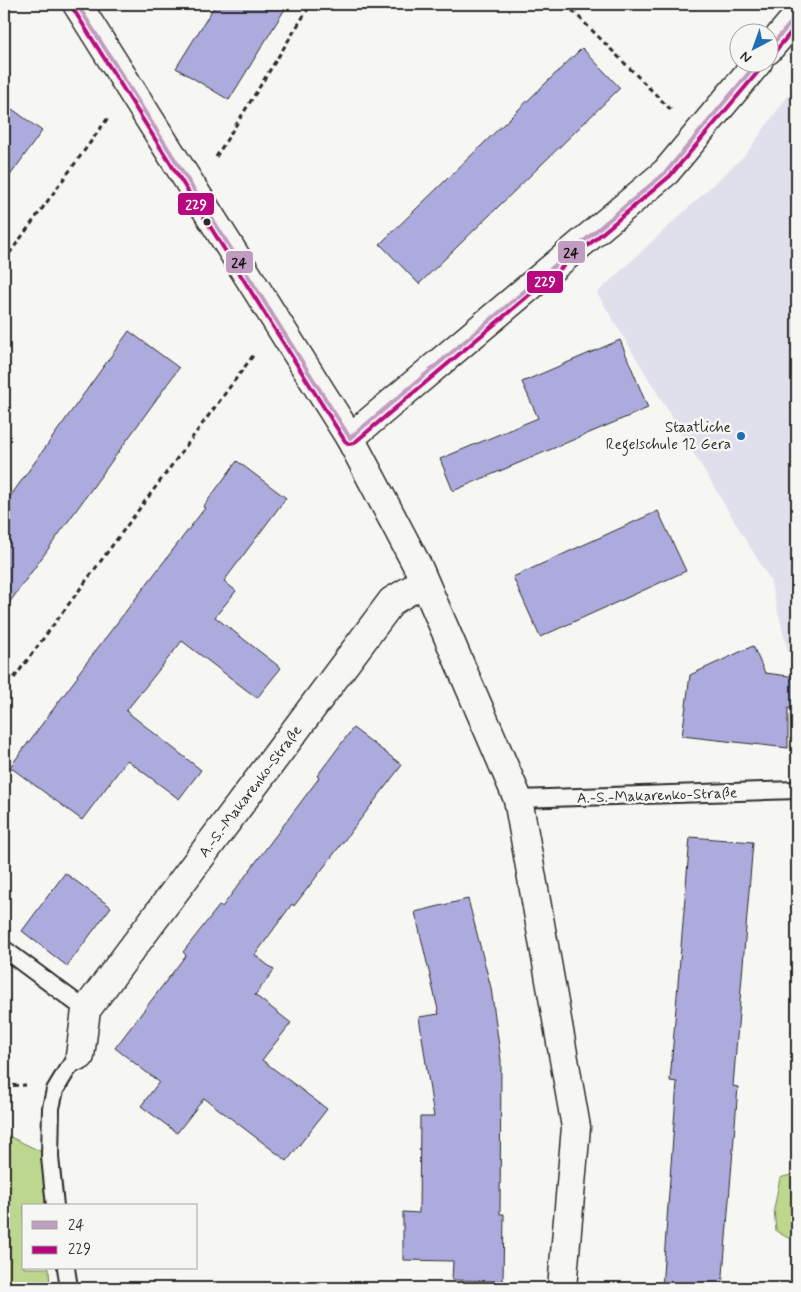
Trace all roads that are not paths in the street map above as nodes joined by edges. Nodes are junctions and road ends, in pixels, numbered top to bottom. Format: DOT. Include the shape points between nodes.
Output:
graph roads {
  1 [pos="77,4"];
  2 [pos="797,16"];
  3 [pos="778,38"];
  4 [pos="750,72"];
  5 [pos="350,438"];
  6 [pos="424,582"];
  7 [pos="797,790"];
  8 [pos="518,799"];
  9 [pos="4,948"];
  10 [pos="86,1010"];
  11 [pos="80,1056"];
  12 [pos="55,1204"];
  13 [pos="66,1270"];
  14 [pos="69,1288"];
  15 [pos="562,1288"];
  1 -- 5 [label="street"];
  2 -- 3 [label="street"];
  4 -- 5 [label="street" via="666,172"];
  5 -- 6 [label="street"];
  6 -- 8 [label="street"];
  6 -- 10 [label="street, A.-S.-Makarenko-Straße" via="392,601"];
  7 -- 8 [label="lane, A.-S.-Makarenko-Straße"];
  8 -- 15 [label="street" via="576,1127"];
  9 -- 10 [label="lane"];
  10 -- 11 [label="street, A.-S.-Makarenko-Straße"];
  11 -- 12 [label="lane" via="55,1090 51,1108 50,1156"];
  13 -- 14 [label="lane"];
}
